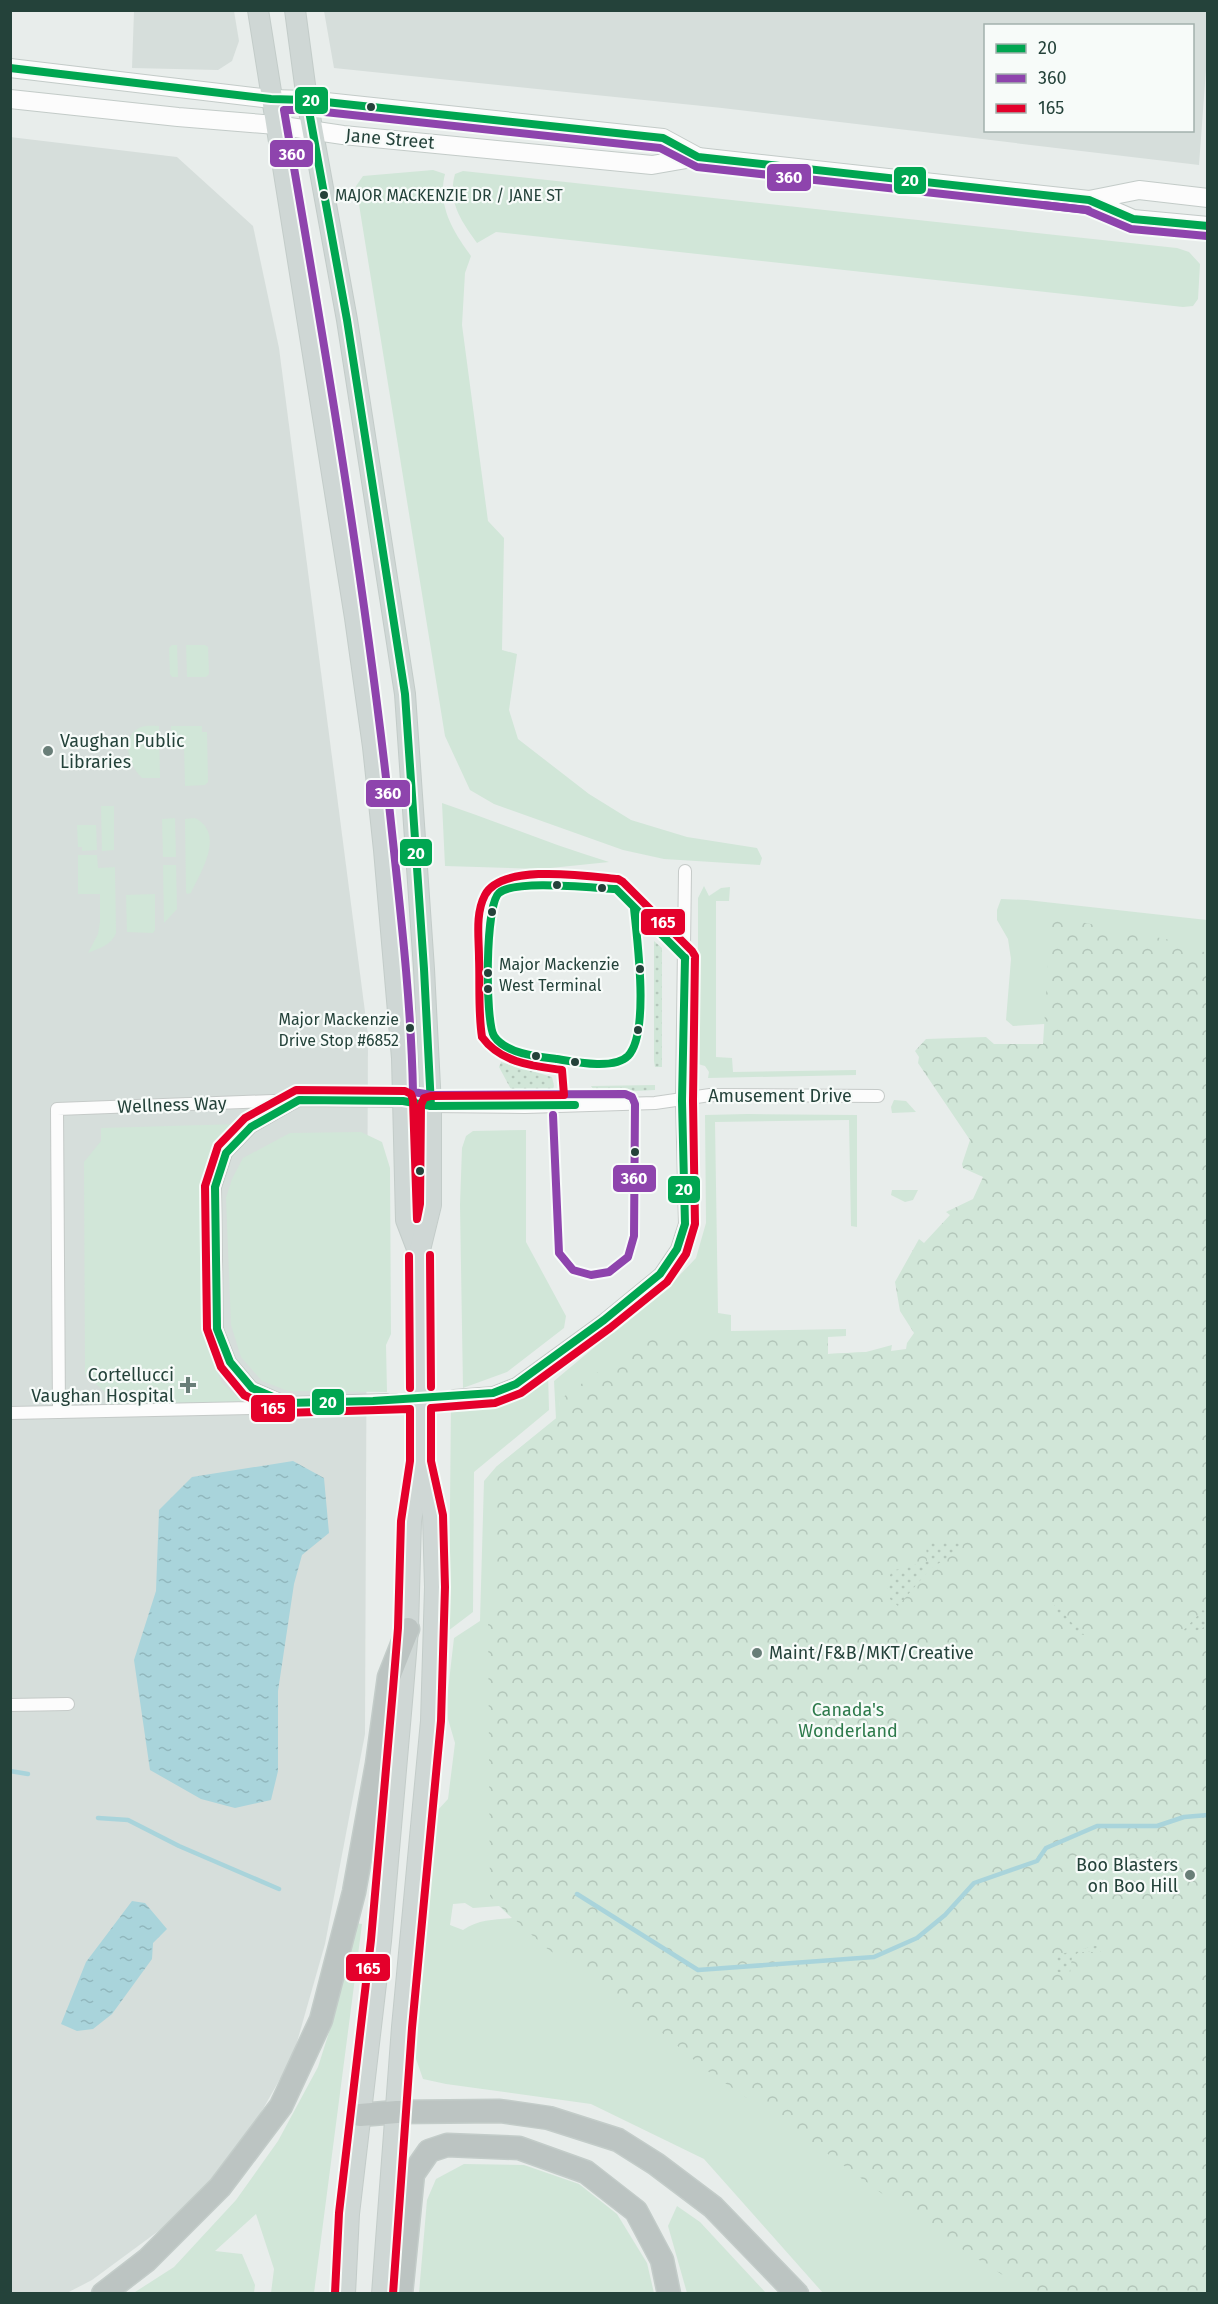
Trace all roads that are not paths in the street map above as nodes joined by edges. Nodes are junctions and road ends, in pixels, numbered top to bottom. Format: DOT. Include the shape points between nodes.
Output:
graph roads {
  1 [pos="258,10"];
  2 [pos="295,10"];
  3 [pos="10,68"];
  4 [pos="10,99"];
  5 [pos="271,99"];
  6 [pos="307,100"];
  7 [pos="276,125"];
  8 [pos="314,131"];
  9 [pos="698,157"];
  10 [pos="1208,198"];
  11 [pos="1089,200"];
  12 [pos="1208,226"];
  13 [pos="684,871"];
  14 [pos="878,1096"];
  15 [pos="299,1100"];
  16 [pos="403,1101"];
  17 [pos="682,1101"];
  18 [pos="431,1106"];
  19 [pos="419,1254"];
  20 [pos="454,1396"];
  21 [pos="386,1400"];
  22 [pos="287,1403"];
  23 [pos="59,1412"];
  24 [pos="10,1413"];
  25 [pos="421,1462"];
  26 [pos="408,1629"];
  27 [pos="68,1704"];
  28 [pos="10,1705"];
  29 [pos="397,2112"];
  30 [pos="360,2115"];
  31 [pos="103,2294"];
  32 [pos="345,2294"];
  33 [pos="382,2294"];
  34 [pos="402,2294"];
  35 [pos="669,2294"];
  36 [pos="797,2294"];
  1 -- 5 [label="main road"];
  2 -- 6 [label="main road"];
  3 -- 5 [label="main road, Jane Street"];
  4 -- 7 [label="main road, Jane Street"];
  5 -- 6 [label="main road, Jane Street"];
  5 -- 7 [label="main road"];
  6 -- 8 [label="main road"];
  6 -- 9 [label="main road, Jane Street" via="663,138"];
  7 -- 8 [label="main road, Jane Street"];
  7 -- 16 [label="main road" via="373,747"];
  8 -- 9 [label="main road, Jane Street" via="652,165"];
  8 -- 18 [label="main road" via="405,694"];
  9 -- 11 [label="main road, Jane Street"];
  10 -- 11 [label="main road, Jane Street" via="1139,190"];
  11 -- 12 [label="main road, Jane Street" via="1133,219"];
  13 -- 17 [label="street"];
  14 -- 17 [label="street, Amusement Drive" via="710,1095"];
  15 -- 16 [label="street, Wellness Way"];
  15 -- 22 [label="street" via="251,1127 226,1154 215,1187 217,1329 230,1362 252,1388"];
  15 -- 23 [label="street, Wellness Way" via="57,1109"];
  16 -- 18 [label="street, Wellness Way"];
  16 -- 19 [label="main road" via="406,1220"];
  17 -- 18 [label="street, Amusement Drive"];
  17 -- 20 [label="street" via="685,1224 677,1249 660,1274 516,1384 493,1393"];
  18 -- 19 [label="main road" via="431,1205"];
  19 -- 25 [label="main road, bridge"];
  21 -- 22 [label="street"];
  22 -- 23 [label="street" via="251,1408"];
  23 -- 24 [label="street"];
  25 -- 26 [label="main road" via="411,1521"];
  25 -- 29 [label="main road" via="433,1515 431,1710"];
  26 -- 30 [label="main road" via="381,1941"];
  26 -- 31 [label="highway" via="389,1677 354,1892 321,2020 281,2106 220,2187 147,2260"];
  27 -- 28 [label="street"];
  29 -- 30 [label="highway"];
  29 -- 33 [label="main road"];
  29 -- 36 [label="highway" via="500,2111 549,2118 618,2140 713,2207"];
  30 -- 32 [label="main road"];
  34 -- 35 [label="highway" via="413,2175 429,2151 447,2145 519,2148 586,2172 636,2211 662,2260"];
}
